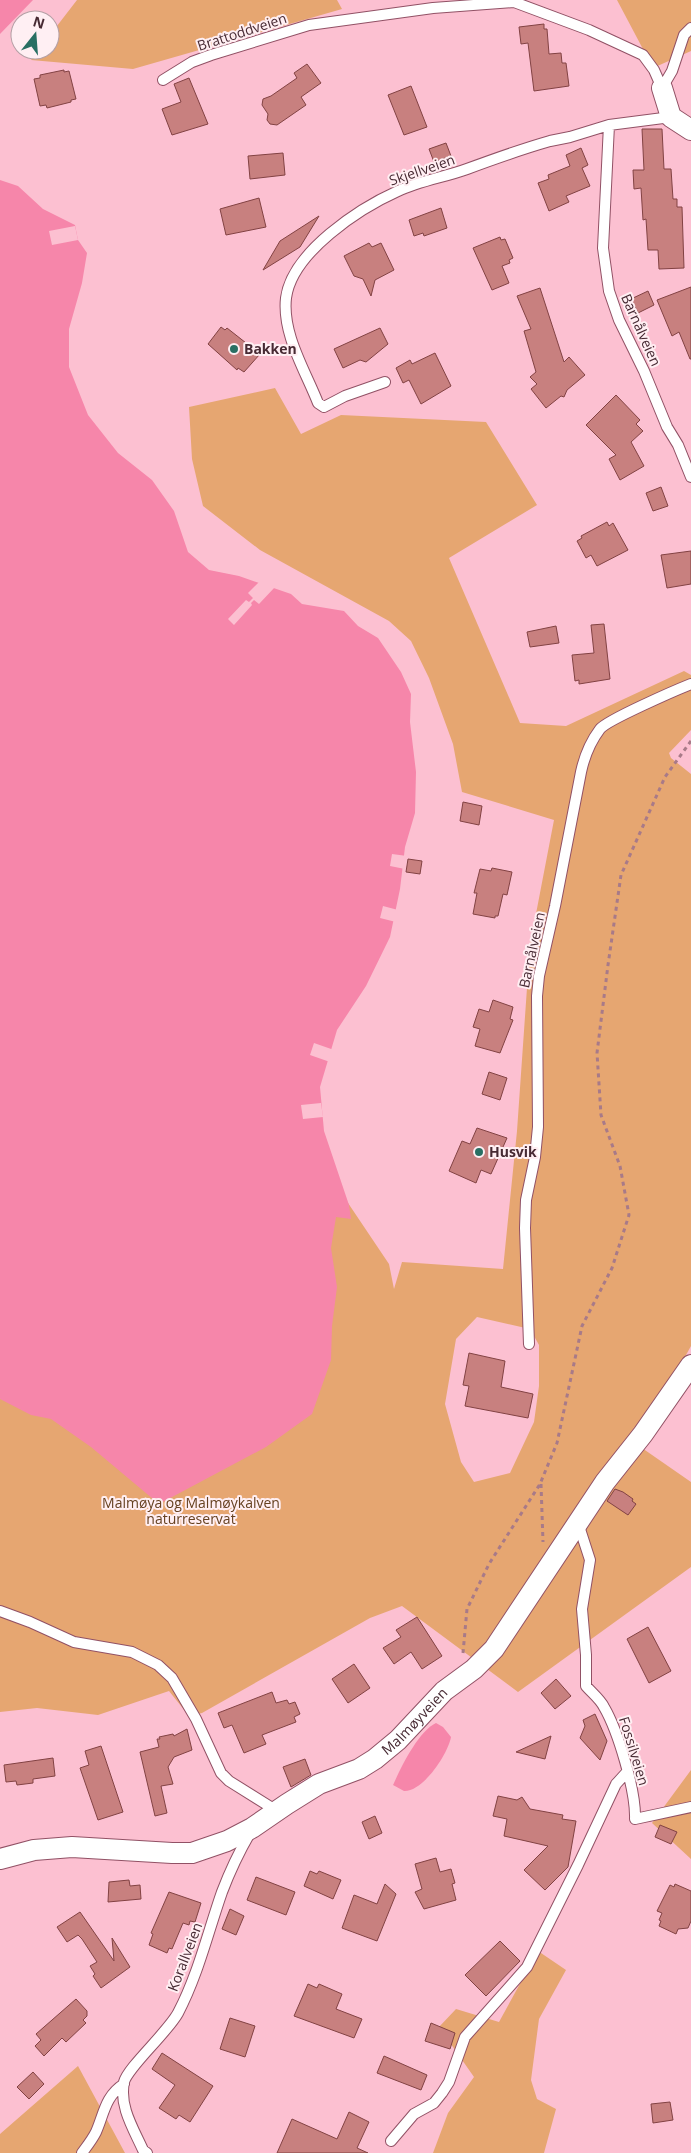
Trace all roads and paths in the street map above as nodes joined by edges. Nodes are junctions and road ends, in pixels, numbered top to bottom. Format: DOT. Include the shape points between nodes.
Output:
graph roads {
  1 [pos="512,1"];
  2 [pos="691,28"];
  3 [pos="163,80"];
  4 [pos="662,88"];
  5 [pos="671,117"];
  6 [pos="609,125"];
  7 [pos="691,130"];
  8 [pos="385,382"];
  9 [pos="691,477"];
  10 [pos="691,684"];
  11 [pos="691,741"];
  12 [pos="529,1344"];
  13 [pos="691,1365"];
  14 [pos="541,1482"];
  15 [pos="578,1523"];
  16 [pos="544,1573"];
  17 [pos="0,1611"];
  18 [pos="464,1676"];
  19 [pos="627,1772"];
  20 [pos="691,1807"];
  21 [pos="276,1811"];
  22 [pos="252,1828"];
  23 [pos="0,1859"];
  24 [pos="124,2084"];
  25 [pos="391,2141"];
  26 [pos="82,2153"];
  27 [pos="147,2153"];
  1 -- 3 [label="lane, Brattoddveien" via="309,25 192,62"];
  1 -- 4 [label="lane, Brattoddveien" via="589,30 643,55"];
  2 -- 4 [label="lane" via="684,35 672,71"];
  4 -- 5 [label="street"];
  5 -- 6 [label="lane, Skjellveien"];
  5 -- 7 [label="street"];
  6 -- 8 [label="lane, Skjellveien" via="400,190 360,210 315,248 291,282 286,310 294,344 318,403 324,407"];
  6 -- 9 [label="lane, Barnålveien" via="603,248 609,290 619,320"];
  10 -- 12 [label="lane, Barnålveien" via="601,728 581,772 536,996 538,1127 524,1228"];
  11 -- 14 [label="path" via="665,776 621,875 597,1052 601,1115 620,1166 630,1215 612,1268 582,1326 558,1443"];
  13 -- 15 [label="street, Malmøyveien"];
  14 -- 16 [label="path"];
  14 -- 18 [label="path" via="489,1564 467,1610 463,1642"];
  15 -- 16 [label="street, Malmøyveien"];
  15 -- 19 [label="lane, Fossilveien" via="590,1560 582,1609 586,1686 603,1704 611,1720"];
  16 -- 18 [label="street, Malmøyveien" via="494,1649"];
  17 -- 21 [label="lane" via="74,1642 132,1652 158,1665 172,1678 196,1719 221,1773"];
  18 -- 21 [label="street, Malmøyveien" via="444,1691 398,1740 375,1759 359,1769 319,1784"];
  19 -- 20 [label="lane, Fossilveien" via="635,1819"];
  19 -- 25 [label="lane" via="616,1784 527,1966 465,2037 442,2094 434,2103 414,2114"];
  21 -- 22 [label="street, Malmøyveien"];
  22 -- 23 [label="street, Malmøyveien" via="192,1853 72,1847 34,1850"];
  22 -- 24 [label="lane, Korallveien" via="222,1891 208,1940 178,2013 129,2073"];
  24 -- 26 [label="lane, Korallveien" via="107,2101 94,2135"];
  24 -- 27 [label="lane" via="125,2112"];
}
